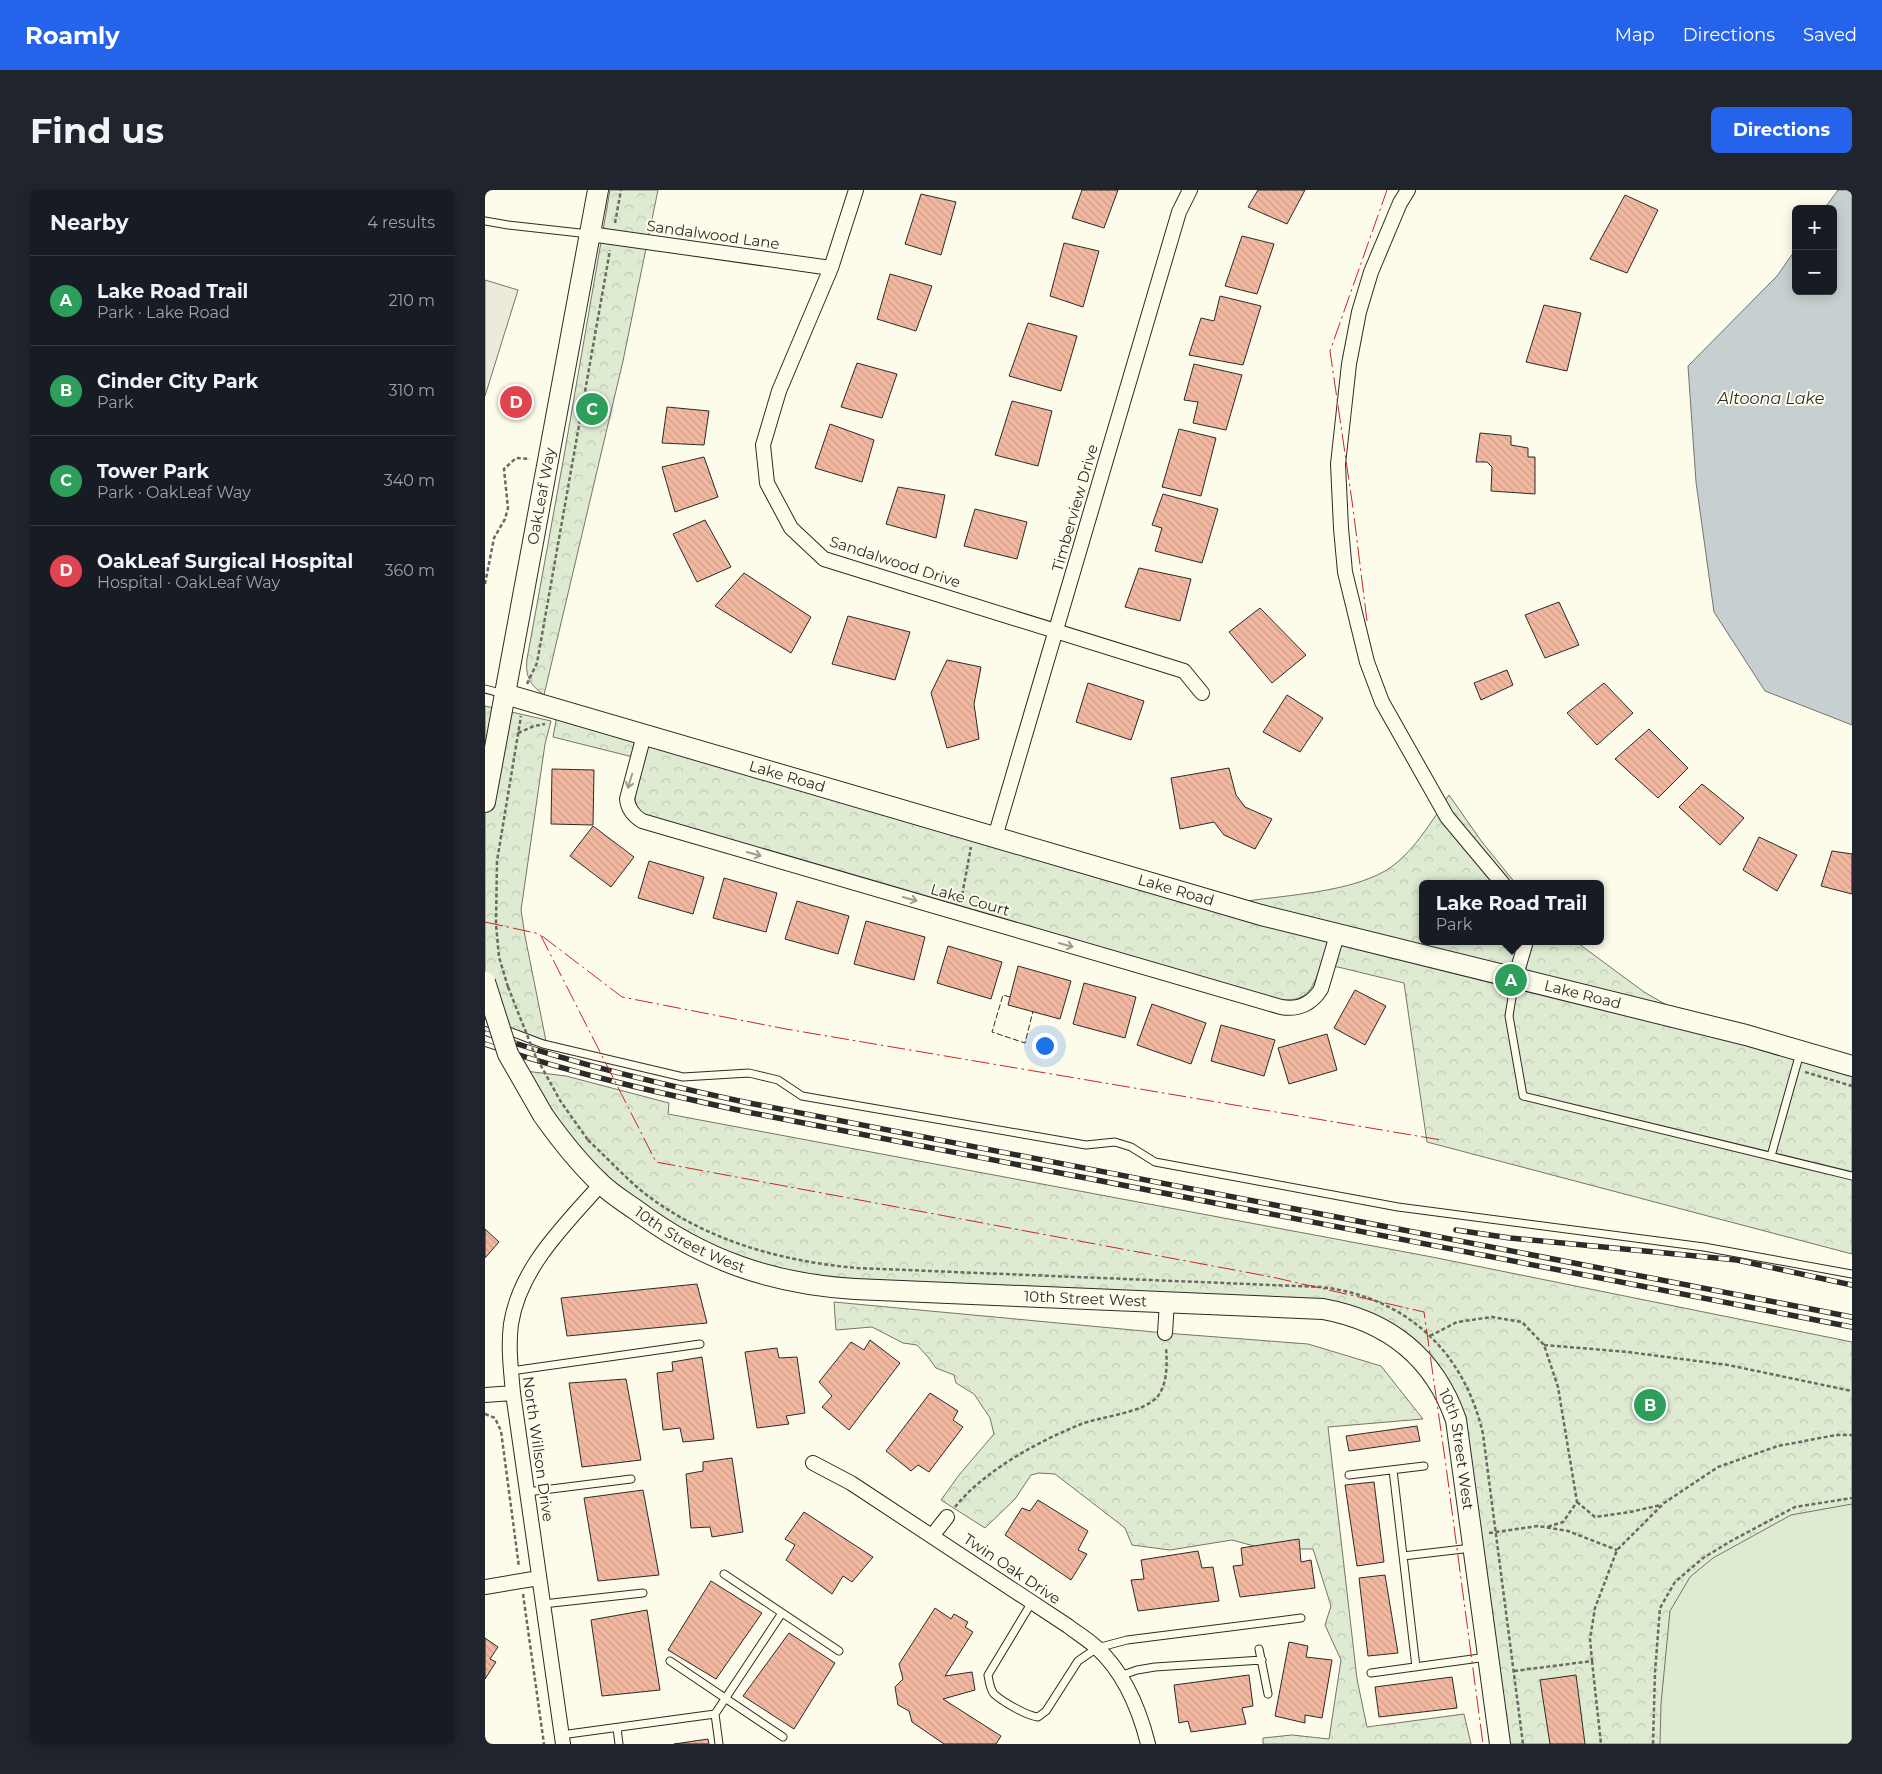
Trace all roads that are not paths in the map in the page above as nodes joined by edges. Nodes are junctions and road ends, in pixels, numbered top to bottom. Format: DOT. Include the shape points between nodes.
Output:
graph roads {
  1 [pos="598,190"];
  2 [pos="856,190"];
  3 [pos="1190,190"];
  4 [pos="1408,190"];
  5 [pos="485,221"];
  6 [pos="590,234"];
  7 [pos="831,268"];
  8 [pos="1056,631"];
  9 [pos="485,689"];
  10 [pos="1203,693"];
  11 [pos="514,697"];
  12 [pos="644,735"];
  13 [pos="485,802"];
  14 [pos="986,834"];
  15 [pos="1500,880"];
  16 [pos="1337,935"];
  17 [pos="1525,945"];
  18 [pos="1515,979"];
  19 [pos="485,982"];
  20 [pos="485,1022"];
  21 [pos="1800,1050"];
  22 [pos="1852,1066"];
  23 [pos="1771,1156"];
  24 [pos="1852,1176"];
  25 [pos="601,1184"];
  26 [pos="1852,1274"];
  27 [pos="1167,1302"];
  28 [pos="1165,1334"];
  29 [pos="700,1344"];
  30 [pos="511,1371"];
  31 [pos="513,1393"];
  32 [pos="485,1395"];
  33 [pos="813,1463"];
  34 [pos="1423,1466"];
  35 [pos="1393,1470"];
  36 [pos="1349,1475"];
  37 [pos="631,1479"];
  38 [pos="527,1492"];
  39 [pos="947,1517"];
  40 [pos="933,1536"];
  41 [pos="1473,1542"];
  42 [pos="1403,1556"];
  43 [pos="724,1574"];
  44 [pos="539,1578"];
  45 [pos="485,1587"];
  46 [pos="643,1593"];
  47 [pos="1032,1602"];
  48 [pos="543,1604"];
  49 [pos="782,1613"];
  50 [pos="1301,1618"];
  51 [pos="1097,1648"];
  52 [pos="1259,1649"];
  53 [pos="839,1651"];
  54 [pos="1488,1657"];
  55 [pos="1262,1660"];
  56 [pos="670,1661"];
  57 [pos="1416,1667"];
  58 [pos="1371,1673"];
  59 [pos="1120,1676"];
  60 [pos="1268,1694"];
  61 [pos="725,1699"];
  62 [pos="715,1714"];
  63 [pos="617,1728"];
  64 [pos="783,1737"];
  65 [pos="562,1740"];
  66 [pos="619,1744"];
  67 [pos="719,1744"];
  68 [pos="1148,1744"];
  69 [pos="1500,1744"];
  1 -- 6 [label="street, OakLeaf Way"];
  2 -- 7 [label="street, Sandalwood Drive"];
  3 -- 8 [label="street, Timberview Drive" via="1179,212"];
  4 -- 15 [label="street" via="1371,272 1349,364 1337,464 1345,572 1367,662 1382,702 1447,817"];
  5 -- 6 [label="lane"];
  6 -- 7 [label="street, Sandalwood Lane"];
  6 -- 11 [label="street, OakLeaf Way"];
  7 -- 8 [label="street, Sandalwood Drive" via="779,391 763,445 767,483 791,528 824,559"];
  8 -- 10 [label="street, Sandalwood Drive" via="1184,671"];
  8 -- 14 [label="street, Timberview Drive"];
  9 -- 11 [label="lane"];
  11 -- 12 [label="street, Lake Road"];
  11 -- 13 [label="street, OakLeaf Way"];
  12 -- 14 [label="street, Lake Road"];
  12 -- 16 [label="street, Lake Court, one-way" via="627,798 631,812 643,821 1290,1009 1304,1005 1321,990"];
  14 -- 16 [label="street, Lake Road"];
  16 -- 18 [label="street, Lake Road"];
  17 -- 18 [label="street"];
  18 -- 21 [label="street, Lake Road"];
  18 -- 23 [label="lane" via="1509,1016 1523,1096"];
  19 -- 25 [label="street, 10th Street West, bridge" via="508,1054 543,1115 575,1157"];
  20 -- 26 [label="lane" via="543,1044 683,1077 749,1073 778,1080 802,1096 1085,1144 1115,1142 1131,1147 1155,1162 1388,1205 1704,1247"];
  21 -- 22 [label="street, Lake Road"];
  21 -- 23 [label="lane"];
  23 -- 24 [label="lane"];
  25 -- 27 [label="street, 10th Street West" via="682,1242 736,1265 792,1282 855,1289"];
  25 -- 30 [label="street, North Willson Drive" via="547,1245 529,1274 511,1324"];
  27 -- 28 [label="street"];
  27 -- 41 [label="street, 10th Street West" via="1323,1309 1353,1316 1398,1339 1426,1363 1451,1406 1459,1433"];
  29 -- 30 [label="lane"];
  30 -- 31 [label="street, North Willson Drive"];
  31 -- 32 [label="street"];
  31 -- 38 [label="street, North Willson Drive"];
  33 -- 40 [label="street, Twin Oak Drive" via="851,1483"];
  34 -- 35 [label="lane"];
  35 -- 36 [label="lane"];
  35 -- 42 [label="lane"];
  37 -- 38 [label="lane"];
  38 -- 44 [label="street, North Willson Drive"];
  39 -- 40 [label="street"];
  40 -- 47 [label="street, Twin Oak Drive"];
  41 -- 42 [label="lane"];
  41 -- 54 [label="street, 10th Street West"];
  42 -- 57 [label="lane"];
  43 -- 49 [label="lane"];
  44 -- 45 [label="street"];
  44 -- 48 [label="street, North Willson Drive"];
  46 -- 48 [label="lane"];
  47 -- 51 [label="street, Twin Oak Drive"];
  47 -- 51 [label="lane" via="988,1675 994,1694 1028,1716 1038,1717 1046,1711 1078,1661"];
  48 -- 65 [label="street, North Willson Drive"];
  49 -- 53 [label="lane"];
  49 -- 61 [label="lane"];
  50 -- 51 [label="lane" via="1127,1640"];
  51 -- 59 [label="street, Twin Oak Drive"];
  52 -- 55 [label="lane"];
  54 -- 57 [label="lane"];
  54 -- 69 [label="street, 10th Street West"];
  55 -- 59 [label="lane" via="1155,1667"];
  55 -- 60 [label="lane"];
  56 -- 61 [label="lane"];
  57 -- 58 [label="lane"];
  59 -- 68 [label="street, Twin Oak Drive" via="1134,1701"];
  61 -- 62 [label="lane"];
  61 -- 64 [label="lane"];
  62 -- 63 [label="lane"];
  62 -- 67 [label="lane"];
  63 -- 65 [label="lane"];
  63 -- 66 [label="lane"];
}
